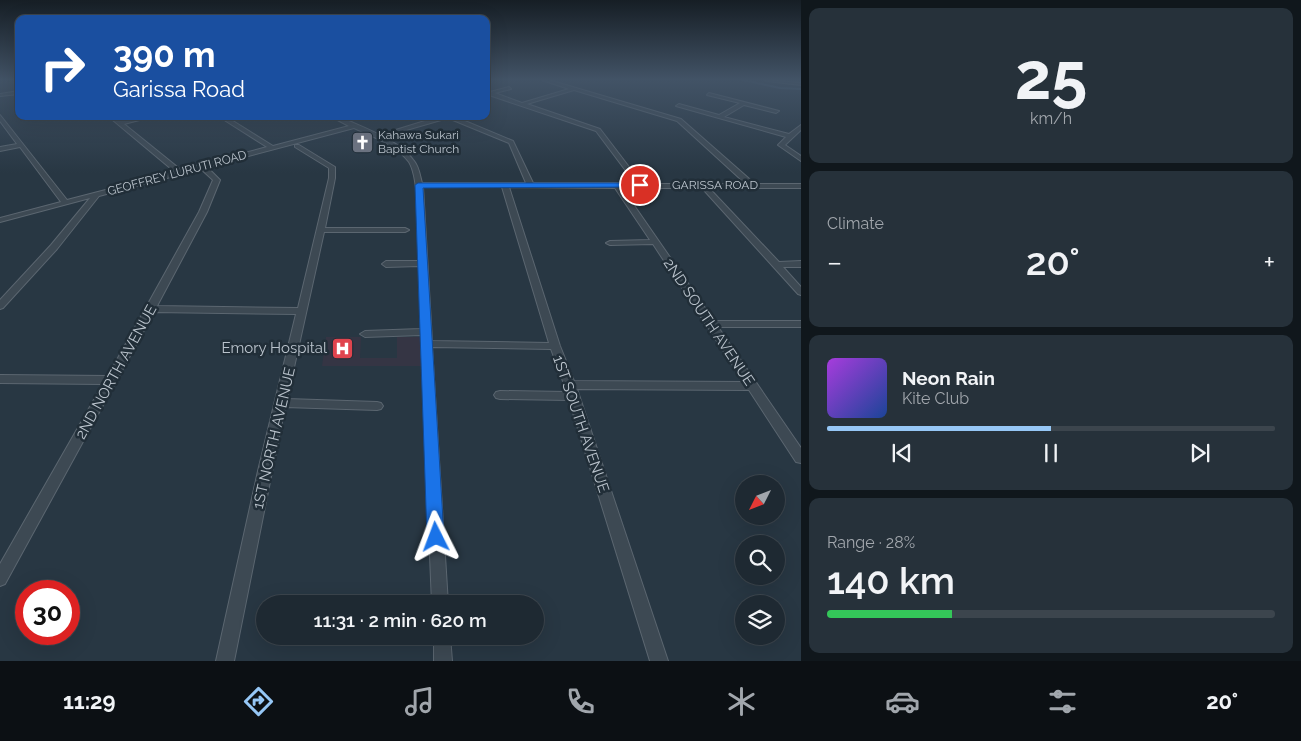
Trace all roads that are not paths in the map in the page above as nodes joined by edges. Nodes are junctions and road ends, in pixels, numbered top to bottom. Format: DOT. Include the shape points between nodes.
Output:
graph roads {
  1 [pos="542,111"];
  2 [pos="648,111"];
  3 [pos="697,111"];
  4 [pos="731,111"];
  5 [pos="0,116"];
  6 [pos="720,117"];
  7 [pos="115,120"];
  8 [pos="136,120"];
  9 [pos="228,120"];
  10 [pos="341,120"];
  11 [pos="434,120"];
  12 [pos="458,120"];
  13 [pos="119,124"];
  14 [pos="354,126"];
  15 [pos="801,127"];
  16 [pos="389,133"];
  17 [pos="789,136"];
  18 [pos="21,145"];
  19 [pos="294,145"];
  20 [pos="273,148"];
  21 [pos="0,149"];
  22 [pos="801,159"];
  23 [pos="202,166"];
  24 [pos="179,172"];
  25 [pos="418,185"];
  26 [pos="617,185"];
  27 [pos="640,185"];
  28 [pos="703,185"];
  29 [pos="505,186"];
  30 [pos="531,186"];
  31 [pos="753,186"];
  32 [pos="801,186"];
  33 [pos="97,194"];
  34 [pos="65,202"];
  35 [pos="0,220"];
  36 [pos="321,230"];
  37 [pos="405,230"];
  38 [pos="656,242"];
  39 [pos="610,243"];
  40 [pos="423,263"];
  41 [pos="386,264"];
  42 [pos="801,264"];
  43 [pos="776,265"];
  44 [pos="800,290"];
  45 [pos="0,306"];
  46 [pos="151,310"];
  47 [pos="302,311"];
  48 [pos="711,324"];
  49 [pos="801,324"];
  50 [pos="427,332"];
  51 [pos="365,334"];
  52 [pos="427,344"];
  53 [pos="555,346"];
  54 [pos="0,379"];
  55 [pos="111,380"];
  56 [pos="753,386"];
  57 [pos="572,390"];
  58 [pos="500,395"];
  59 [pos="281,403"];
  60 [pos="377,406"];
  61 [pos="801,458"];
  62 [pos="0,579"];
  63 [pos="440,595"];
  64 [pos="442,645"];
  65 [pos="225,661"];
  66 [pos="443,661"];
  67 [pos="660,661"];
  1 -- 27 [label="street" via="598,130"];
  2 -- 31 [label="street" via="679,120"];
  3 -- 6 [label="street"];
  4 -- 6 [label="street"];
  5 -- 18 [label="street"];
  6 -- 17 [label="street"];
  7 -- 13 [label="street"];
  8 -- 13 [label="street"];
  9 -- 20 [label="street"];
  10 -- 14 [label="street"];
  11 -- 16 [label="street"];
  12 -- 30 [label="street" via="511,142"];
  13 -- 24 [label="street"];
  14 -- 19 [label="street, GEOFFREY LURUTI ROAD"];
  14 -- 25 [label="street" via="407,156 413,164"];
  15 -- 17 [label="street"];
  17 -- 22 [label="street" via="781,144"];
  18 -- 21 [label="street"];
  18 -- 34 [label="street"];
  19 -- 20 [label="street, GEOFFREY LURUTI ROAD"];
  19 -- 36 [label="street, 1ST NORTH AVENUE" via="332,167"];
  20 -- 23 [label="street, GEOFFREY LURUTI ROAD"];
  23 -- 24 [label="street, GEOFFREY LURUTI ROAD"];
  23 -- 46 [label="street, 2ND NORTH AVENUE" via="217,184"];
  24 -- 33 [label="street, GEOFFREY LURUTI ROAD"];
  25 -- 29 [label="street, GARISSA ROAD"];
  25 -- 40 [label="street"];
  26 -- 27 [label="street, GARISSA ROAD"];
  26 -- 30 [label="street, GARISSA ROAD"];
  26 -- 38 [label="street, 2ND SOUTH AVENUE"];
  27 -- 28 [label="street, GARISSA ROAD"];
  28 -- 31 [label="street, GARISSA ROAD"];
  28 -- 43 [label="street"];
  29 -- 30 [label="street, GARISSA ROAD"];
  29 -- 53 [label="street, 1ST SOUTH AVENUE"];
  31 -- 32 [label="street, GARISSA ROAD"];
  33 -- 34 [label="street, GEOFFREY LURUTI ROAD"];
  33 -- 45 [label="street" via="54,248"];
  34 -- 35 [label="street, GEOFFREY LURUTI ROAD"];
  36 -- 37 [label="street"];
  36 -- 47 [label="street, 1ST NORTH AVENUE"];
  38 -- 39 [label="street"];
  38 -- 48 [label="street, 2ND SOUTH AVENUE"];
  40 -- 41 [label="street"];
  40 -- 50 [label="street"];
  42 -- 43 [label="street"];
  43 -- 44 [label="street"];
  46 -- 47 [label="street"];
  46 -- 55 [label="street, 2ND NORTH AVENUE"];
  47 -- 59 [label="street, 1ST NORTH AVENUE"];
  48 -- 49 [label="street"];
  48 -- 56 [label="street, 2ND SOUTH AVENUE"];
  50 -- 51 [label="street"];
  50 -- 52 [label="street"];
  52 -- 53 [label="street"];
  52 -- 63 [label="street"];
  53 -- 57 [label="street, 1ST SOUTH AVENUE"];
  54 -- 55 [label="street"];
  55 -- 62 [label="street, 2ND NORTH AVENUE"];
  56 -- 57 [label="street"];
  56 -- 61 [label="street, 2ND SOUTH AVENUE"];
  57 -- 58 [label="street"];
  57 -- 67 [label="street, 1ST SOUTH AVENUE"];
  59 -- 60 [label="street"];
  59 -- 65 [label="street, 1ST NORTH AVENUE"];
  64 -- 66 [label="street"];
}
